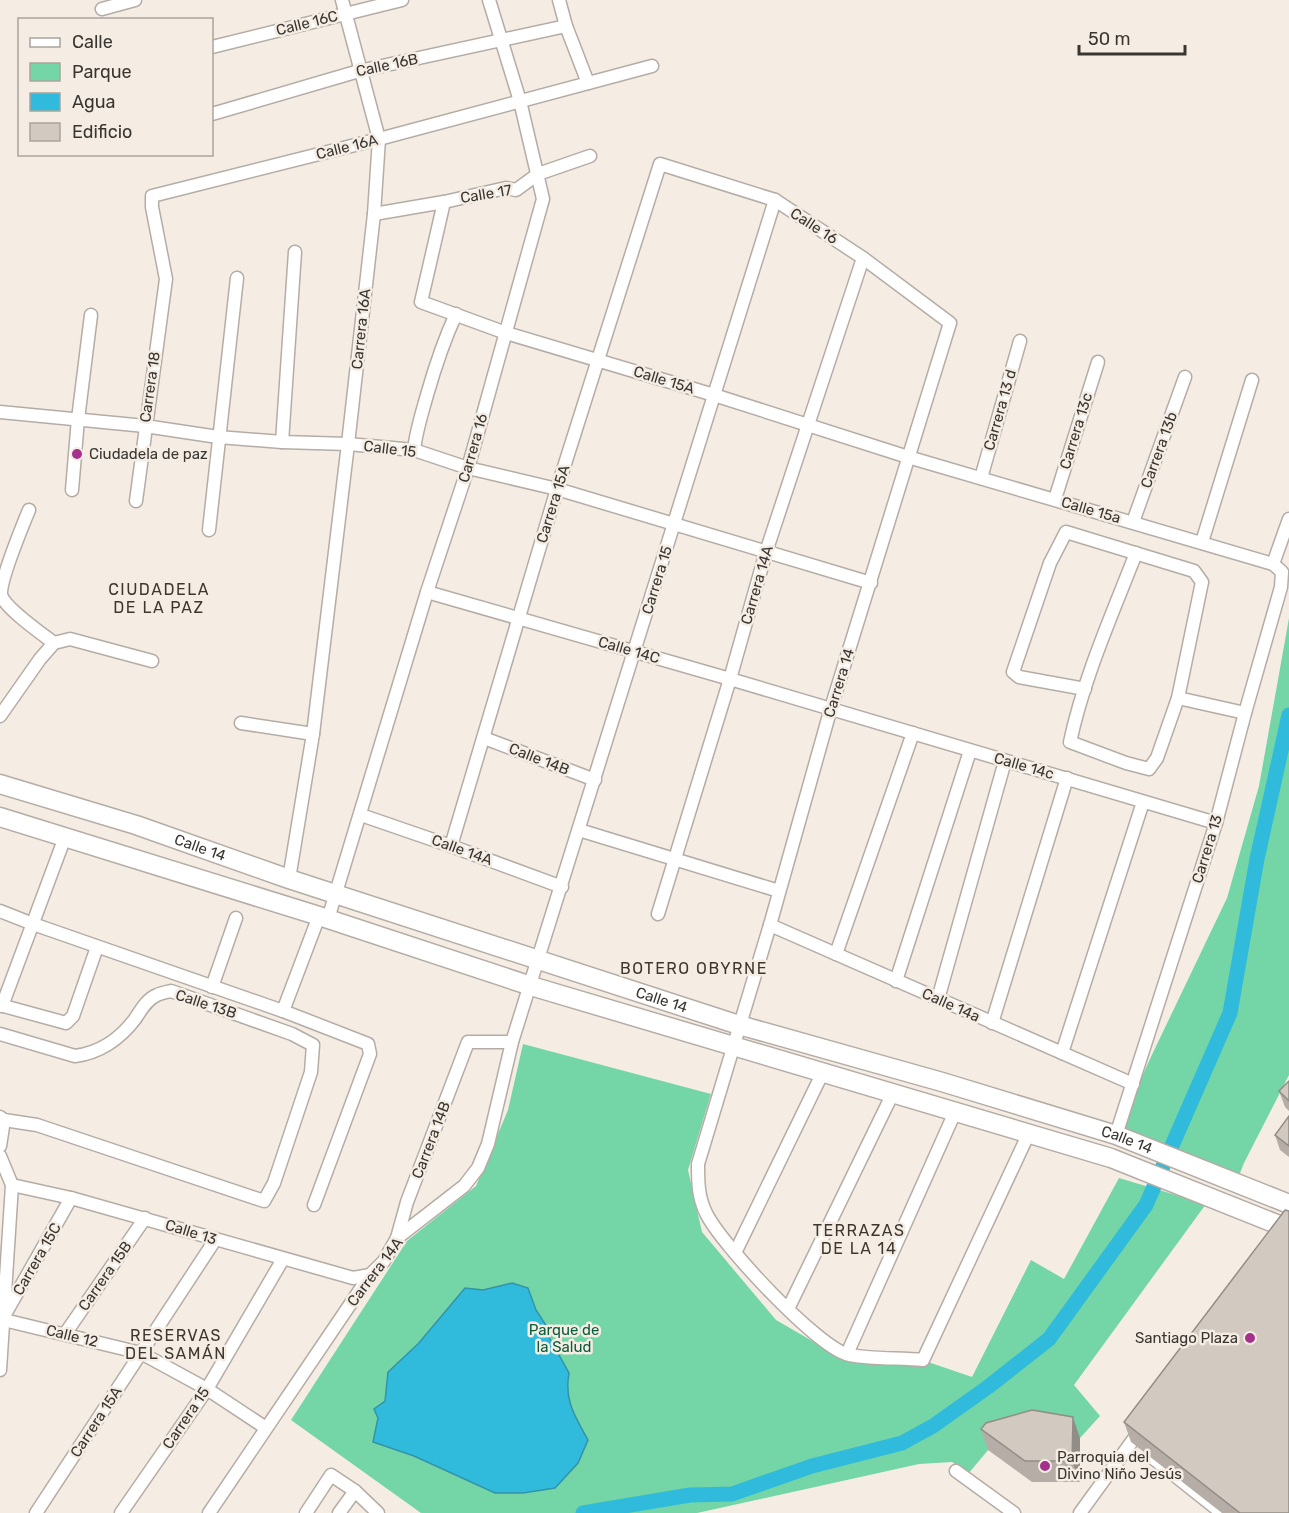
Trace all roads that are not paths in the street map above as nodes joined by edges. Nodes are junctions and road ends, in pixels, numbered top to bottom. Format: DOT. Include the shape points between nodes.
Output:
graph roads {
  1 [pos="135,0"];
  2 [pos="342,0"];
  3 [pos="402,0"];
  4 [pos="489,0"];
  5 [pos="559,0"];
  6 [pos="102,9"];
  7 [pos="346,14"];
  8 [pos="566,26"];
  9 [pos="501,41"];
  10 [pos="213,47"];
  11 [pos="652,66"];
  12 [pos="359,71"];
  13 [pos="588,83"];
  14 [pos="520,101"];
  15 [pos="213,114"];
  16 [pos="379,140"];
  17 [pos="590,156"];
  18 [pos="660,164"];
  19 [pos="538,174"];
  20 [pos="775,200"];
  21 [pos="444,202"];
  22 [pos="374,213"];
  23 [pos="295,252"];
  24 [pos="862,258"];
  25 [pos="237,278"];
  26 [pos="161,309"];
  27 [pos="456,314"];
  28 [pos="91,315"];
  29 [pos="950,323"];
  30 [pos="506,333"];
  31 [pos="1020,341"];
  32 [pos="598,360"];
  33 [pos="1098,362"];
  34 [pos="1185,377"];
  35 [pos="1252,380"];
  36 [pos="714,395"];
  37 [pos="0,412"];
  38 [pos="78,420"];
  39 [pos="808,424"];
  40 [pos="145,426"];
  41 [pos="218,437"];
  42 [pos="282,442"];
  43 [pos="348,444"];
  44 [pos="414,450"];
  45 [pos="908,457"];
  46 [pos="468,468"];
  47 [pos="981,478"];
  48 [pos="557,489"];
  49 [pos="72,490"];
  50 [pos="1055,499"];
  51 [pos="136,501"];
  52 [pos="29,510"];
  53 [pos="1289,519"];
  54 [pos="1133,522"];
  55 [pos="674,524"];
  56 [pos="209,530"];
  57 [pos="1202,542"];
  58 [pos="766,552"];
  59 [pos="1136,553"];
  60 [pos="1273,564"];
  61 [pos="871,583"];
  62 [pos="427,592"];
  63 [pos="518,619"];
  64 [pos="54,643"];
  65 [pos="634,652"];
  66 [pos="152,661"];
  67 [pos="730,679"];
  68 [pos="1085,689"];
  69 [pos="1178,698"];
  70 [pos="831,708"];
  71 [pos="1245,713"];
  72 [pos="0,716"];
  73 [pos="241,723"];
  74 [pos="913,733"];
  75 [pos="313,734"];
  76 [pos="484,738"];
  77 [pos="970,751"];
  78 [pos="1005,761"];
  79 [pos="1067,778"];
  80 [pos="595,780"];
  81 [pos="0,784"];
  82 [pos="1143,802"];
  83 [pos="361,815"];
  84 [pos="0,817"];
  85 [pos="1216,823"];
  86 [pos="579,830"];
  87 [pos="64,837"];
  88 [pos="452,846"];
  89 [pos="673,860"];
  90 [pos="290,879"];
  91 [pos="562,887"];
  92 [pos="779,891"];
  93 [pos="337,894"];
  94 [pos="0,911"];
  95 [pos="658,914"];
  96 [pos="324,917"];
  97 [pos="236,918"];
  98 [pos="33,924"];
  99 [pos="770,925"];
  100 [pos="97,947"];
  101 [pos="836,954"];
  102 [pos="539,960"];
  103 [pos="896,981"];
  104 [pos="531,986"];
  105 [pos="212,987"];
  106 [pos="938,999"];
  107 [pos="1,1005"];
  108 [pos="283,1011"];
  109 [pos="992,1023"];
  110 [pos="739,1025"];
  111 [pos="0,1034"];
  112 [pos="512,1042"];
  113 [pos="732,1046"];
  114 [pos="1062,1053"];
  115 [pos="822,1074"];
  116 [pos="1133,1084"];
  117 [pos="892,1095"];
  118 [pos="955,1112"];
  119 [pos="2,1118"];
  120 [pos="1028,1135"];
  121 [pos="1116,1135"];
  122 [pos="0,1146"];
  123 [pos="0,1156"];
  124 [pos="12,1185"];
  125 [pos="71,1198"];
  126 [pos="407,1202"];
  127 [pos="1289,1204"];
  128 [pos="314,1205"];
  129 [pos="427,1216"];
  130 [pos="145,1218"];
  131 [pos="1287,1235"];
  132 [pos="397,1238"];
  133 [pos="215,1240"];
  134 [pos="735,1253"];
  135 [pos="283,1259"];
  136 [pos="370,1275"];
  137 [pos="788,1309"];
  138 [pos="1,1319"];
  139 [pos="65,1334"];
  140 [pos="141,1353"];
  141 [pos="847,1354"];
  142 [pos="0,1370"];
  143 [pos="207,1389"];
  144 [pos="1146,1423"];
  145 [pos="266,1428"];
  146 [pos="1131,1442"];
  147 [pos="956,1471"];
  148 [pos="355,1491"];
  149 [pos="36,1513"];
  150 [pos="121,1513"];
  151 [pos="209,1513"];
  152 [pos="306,1513"];
  153 [pos="339,1513"];
  154 [pos="378,1513"];
  155 [pos="1014,1513"];
  156 [pos="1080,1513"];
  157 [pos="1222,1513"];
  1 -- 6 [label="street"];
  2 -- 7 [label="street"];
  3 -- 7 [label="street, Calle 16C"];
  4 -- 9 [label="street, Carrera 16"];
  5 -- 8 [label="street"];
  7 -- 10 [label="street, Calle 16C"];
  7 -- 12 [label="street"];
  8 -- 9 [label="street, Calle 16B"];
  8 -- 13 [label="street"];
  9 -- 12 [label="street, Calle 16B"];
  9 -- 14 [label="street, Carrera 16"];
  11 -- 13 [label="street, Calle 16A"];
  12 -- 15 [label="street, Calle 16B"];
  12 -- 16 [label="street"];
  13 -- 14 [label="street, Calle 16A"];
  14 -- 16 [label="street, Calle 16A"];
  14 -- 19 [label="street, Carrera 16"];
  16 -- 22 [label="street, Carrera 16A"];
  16 -- 26 [label="street, Calle 16A" via="152,196 166,279"];
  17 -- 19 [label="street, Calle 17"];
  18 -- 20 [label="street, Calle 16"];
  18 -- 32 [label="street, Carrera 15A"];
  19 -- 21 [label="street, Calle 17" via="516,190"];
  19 -- 30 [label="street, Carrera 16" via="543,199"];
  20 -- 24 [label="street, Calle 16"];
  20 -- 36 [label="street, Carrera 15"];
  21 -- 22 [label="street, Calle 17"];
  21 -- 27 [label="street, Calle 15A" via="421,302"];
  22 -- 43 [label="street, Carrera 16A"];
  23 -- 42 [label="street"];
  24 -- 29 [label="street, Calle 16"];
  24 -- 39 [label="street, Carrera 14A"];
  25 -- 41 [label="street"];
  26 -- 40 [label="street, Carrera 18"];
  27 -- 30 [label="street, Calle 15A"];
  27 -- 44 [label="street" via="444,339"];
  28 -- 38 [label="street"];
  29 -- 45 [label="street, Carrera 14"];
  30 -- 32 [label="street, Calle 15A"];
  30 -- 46 [label="street, Carrera 16"];
  31 -- 47 [label="street, Carrera 13 d"];
  32 -- 36 [label="street, Calle 15A"];
  32 -- 48 [label="street, Carrera 15A"];
  33 -- 50 [label="street, Carrera 13c"];
  34 -- 54 [label="street, Carrera 13b"];
  35 -- 57 [label="street"];
  36 -- 39 [label="street, Calle 15A"];
  36 -- 55 [label="street, Carrera 15"];
  37 -- 38 [label="street, Calle 15"];
  38 -- 40 [label="street, Calle 15"];
  38 -- 49 [label="street"];
  39 -- 45 [label="street, Calle 15A"];
  39 -- 58 [label="street, Carrera 14A"];
  40 -- 41 [label="street, Calle 15"];
  40 -- 51 [label="street, Carrera 18"];
  41 -- 42 [label="street, Calle 15"];
  41 -- 56 [label="street"];
  42 -- 43 [label="street, Calle 15"];
  43 -- 44 [label="street, Calle 15"];
  43 -- 75 [label="street, Carrera 16A"];
  44 -- 46 [label="street, Calle 15"];
  45 -- 47 [label="street, Calle 15a"];
  45 -- 61 [label="street, Carrera 14"];
  46 -- 48 [label="street, Calle 15"];
  46 -- 62 [label="street, Carrera 16"];
  47 -- 50 [label="street, Calle 15a"];
  48 -- 55 [label="street, Calle 15"];
  48 -- 63 [label="street, Carrera 15A"];
  50 -- 54 [label="street, Calle 15a"];
  52 -- 64 [label="street" via="0,584 1,597"];
  53 -- 60 [label="street"];
  54 -- 57 [label="street, Calle 15a"];
  55 -- 58 [label="street, Calle 15"];
  55 -- 65 [label="street, Carrera 15"];
  57 -- 60 [label="street, Calle 15a"];
  58 -- 61 [label="street, Calle 15"];
  58 -- 67 [label="street, Carrera 14A"];
  59 -- 68 [label="street"];
  59 -- 68 [label="street" via="1066,532 1050,563 1013,672 1019,677"];
  59 -- 69 [label="street" via="1194,571 1202,582"];
  60 -- 71 [label="street, Carrera 13" via="1282,573 1281,587"];
  61 -- 70 [label="street, Carrera 14"];
  62 -- 63 [label="street, Calle 14C"];
  62 -- 83 [label="street, Carrera 16"];
  63 -- 65 [label="street, Calle 14C"];
  63 -- 76 [label="street, Carrera 15A"];
  64 -- 66 [label="street" via="70,639"];
  64 -- 72 [label="street"];
  65 -- 67 [label="street, Calle 14C"];
  65 -- 80 [label="street, Carrera 15"];
  67 -- 70 [label="street, Calle 14C"];
  67 -- 89 [label="street, Carrera 14A"];
  68 -- 69 [label="street" via="1070,742 1149,769 1157,758"];
  69 -- 71 [label="street"];
  70 -- 74 [label="street, Calle 14c"];
  70 -- 92 [label="street, Carrera 14"];
  71 -- 85 [label="street, Carrera 13"];
  73 -- 75 [label="street"];
  74 -- 77 [label="street, Calle 14c"];
  74 -- 101 [label="street"];
  75 -- 90 [label="street, Carrera 16A"];
  76 -- 80 [label="street, Calle 14B"];
  76 -- 88 [label="street, Carrera 15A"];
  77 -- 78 [label="street, Calle 14c"];
  77 -- 103 [label="street"];
  78 -- 79 [label="street, Calle 14c"];
  78 -- 106 [label="street"];
  79 -- 82 [label="street, Calle 14c"];
  79 -- 109 [label="street"];
  80 -- 86 [label="street, Carrera 15"];
  81 -- 90 [label="main road, Calle 14" via="136,825"];
  82 -- 85 [label="street, Calle 14c"];
  82 -- 114 [label="street"];
  83 -- 88 [label="street, Calle 14A"];
  83 -- 93 [label="street, Carrera 16"];
  84 -- 87 [label="main road, Calle 14"];
  85 -- 116 [label="street, Carrera 13"];
  86 -- 89 [label="street"];
  86 -- 91 [label="street, Carrera 15"];
  87 -- 96 [label="main road, Calle 14"];
  87 -- 98 [label="street"];
  88 -- 91 [label="street, Calle 14A"];
  89 -- 92 [label="street"];
  89 -- 95 [label="street, Carrera 14A"];
  90 -- 93 [label="main road, Calle 14"];
  91 -- 102 [label="street, Carrera 15"];
  92 -- 99 [label="street, Carrera 14"];
  93 -- 96 [label="street, Carrera 16"];
  93 -- 102 [label="main road, Calle 14"];
  94 -- 98 [label="street"];
  96 -- 104 [label="main road, Calle 14"];
  96 -- 108 [label="street, Carrera 16"];
  97 -- 105 [label="street"];
  98 -- 100 [label="street"];
  98 -- 107 [label="street"];
  99 -- 101 [label="street, Calle 14a"];
  99 -- 110 [label="street, Carrera 14"];
  100 -- 105 [label="street"];
  100 -- 107 [label="street" via="73,1016 66,1023"];
  101 -- 103 [label="street, Calle 14a"];
  102 -- 104 [label="street, Carrera 14A"];
  102 -- 110 [label="main road, Calle 14"];
  103 -- 106 [label="street, Calle 14a"];
  104 -- 112 [label="street, Carrera 14A"];
  104 -- 113 [label="main road, Calle 14"];
  105 -- 108 [label="street"];
  106 -- 109 [label="street, Calle 14a"];
  108 -- 128 [label="street" via="368,1044 370,1054"];
  109 -- 114 [label="street, Calle 14a"];
  110 -- 113 [label="street, Carrera 14"];
  110 -- 121 [label="main road, Calle 14"];
  111 -- 119 [label="street, Calle 13B" via="75,1056 87,1054 114,1041 146,1002 171,991 313,1045 311,1072 274,1183 264,1201 38,1125"];
  112 -- 126 [label="street, Carrera 14B" via="468,1042"];
  112 -- 129 [label="street, Carrera 14A" via="488,1144 478,1168 464,1186"];
  113 -- 115 [label="main road, Calle 14"];
  113 -- 134 [label="street, Carrera 14" via="698,1164 698,1192 706,1215"];
  114 -- 116 [label="street, Calle 14a"];
  115 -- 117 [label="main road, Calle 14"];
  115 -- 134 [label="street"];
  116 -- 121 [label="street, Carrera 13"];
  117 -- 118 [label="main road, Calle 14"];
  117 -- 137 [label="street"];
  118 -- 120 [label="main road, Calle 14"];
  118 -- 141 [label="street"];
  119 -- 122 [label="street"];
  120 -- 131 [label="main road, Calle 14" via="1111,1158"];
  120 -- 141 [label="street" via="923,1360"];
  121 -- 127 [label="main road, Calle 14"];
  123 -- 124 [label="street"];
  124 -- 125 [label="street, Calle 13"];
  124 -- 138 [label="street"];
  125 -- 130 [label="street, Calle 13"];
  125 -- 138 [label="street, Carrera 15C"];
  126 -- 129 [label="street"];
  126 -- 132 [label="street, Carrera 14B"];
  129 -- 132 [label="street, Carrera 14A"];
  130 -- 133 [label="street, Calle 13"];
  130 -- 139 [label="street, Carrera 15B"];
  132 -- 136 [label="street, Carrera 14A" via="384,1261"];
  133 -- 135 [label="street, Calle 13"];
  133 -- 140 [label="street, Carrera 15A"];
  134 -- 137 [label="street, Carrera 14"];
  135 -- 136 [label="street, Calle 13" via="353,1278"];
  135 -- 143 [label="street, Carrera 15"];
  136 -- 145 [label="street, Carrera 14A"];
  137 -- 141 [label="street, Carrera 14" via="821,1339"];
  138 -- 139 [label="street, Calle 12"];
  138 -- 142 [label="street"];
  139 -- 140 [label="street, Calle 12"];
  140 -- 143 [label="street, Calle 12"];
  140 -- 149 [label="street, Carrera 15A"];
  143 -- 145 [label="street, Calle 12"];
  143 -- 150 [label="street, Carrera 15"];
  144 -- 146 [label="street"];
  145 -- 151 [label="street, Carrera 14A"];
  146 -- 156 [label="street"];
  146 -- 157 [label="street"];
  147 -- 155 [label="street"];
  148 -- 152 [label="street" via="331,1475"];
  148 -- 153 [label="street"];
  148 -- 154 [label="street"];
}
